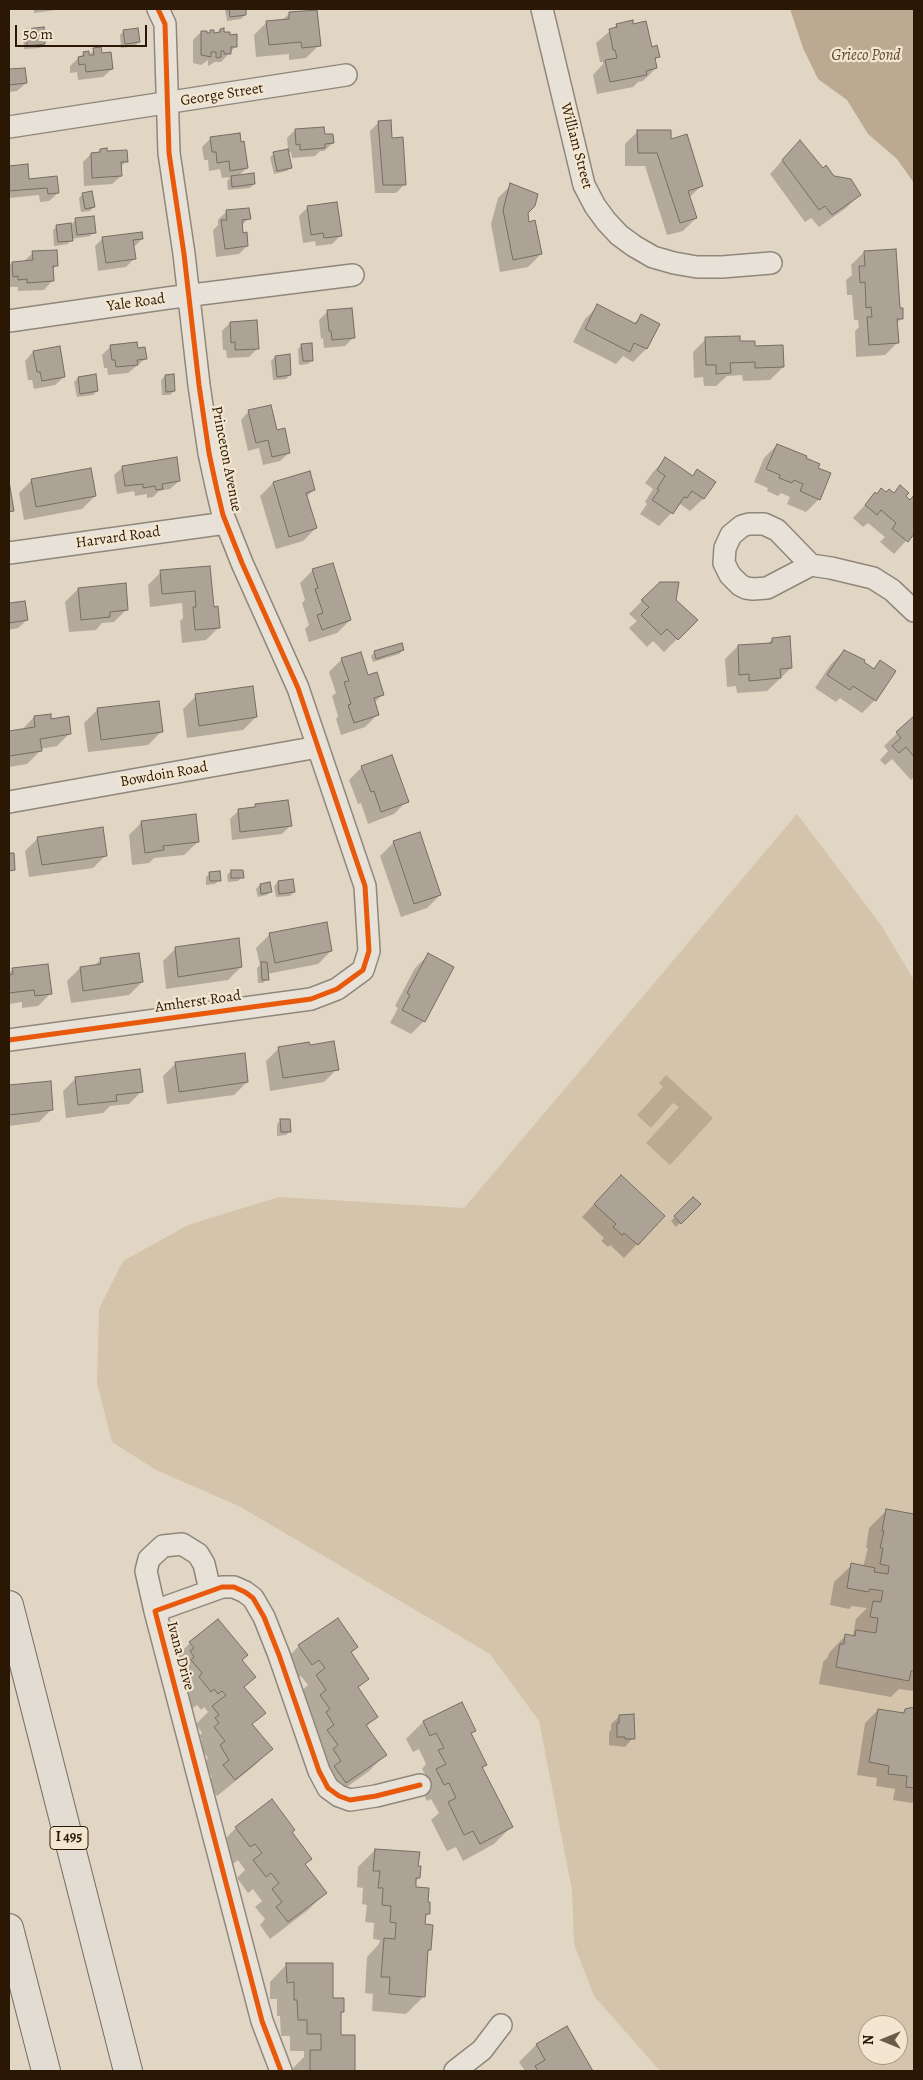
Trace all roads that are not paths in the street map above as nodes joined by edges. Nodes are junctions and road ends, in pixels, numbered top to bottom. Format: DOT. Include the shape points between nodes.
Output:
graph roads {
  1 [pos="158,9"];
  2 [pos="542,9"];
  3 [pos="346,74"];
  4 [pos="167,104"];
  5 [pos="9,127"];
  6 [pos="771,262"];
  7 [pos="353,275"];
  8 [pos="189,296"];
  9 [pos="9,321"];
  10 [pos="226,523"];
  11 [pos="9,553"];
  12 [pos="811,565"];
  13 [pos="914,611"];
  14 [pos="318,747"];
  15 [pos="9,802"];
  16 [pos="369,951"];
  17 [pos="9,1040"];
  18 [pos="210,1590"];
  19 [pos="9,1605"];
  20 [pos="155,1611"];
  21 [pos="420,1785"];
  22 [pos="9,1928"];
  23 [pos="500,2025"];
  24 [pos="46,2071"];
  25 [pos="128,2071"];
  26 [pos="281,2071"];
  27 [pos="455,2071"];
  1 -- 4 [label="street, Princeton Avenue" via="164,24"];
  2 -- 6 [label="street, William Street" via="584,185 606,221 634,246 653,257 674,263 722,267"];
  3 -- 4 [label="street, George Street"];
  4 -- 5 [label="street, George Street"];
  4 -- 8 [label="street, Princeton Avenue" via="169,153"];
  7 -- 8 [label="street, Yale Road"];
  8 -- 9 [label="street, Yale Road"];
  8 -- 10 [label="street, Princeton Avenue" via="209,453"];
  10 -- 11 [label="street, Harvard Road"];
  10 -- 14 [label="street, Princeton Avenue" via="298,688"];
  12 -- 13 [label="street" via="873,578 892,590"];
  14 -- 15 [label="street, Bowdoin Road"];
  14 -- 16 [label="street, Princeton Avenue" via="365,886"];
  16 -- 17 [label="street, Amherst Road" via="363,970 337,989 311,999"];
  18 -- 20 [label="street, Ivana Drive"];
  18 -- 20 [label="street, Ivana Drive" via="204,1564 198,1554 182,1544 163,1546 150,1559 146,1572"];
  18 -- 21 [label="street, Ivana Drive" via="234,1587 245,1592 259,1607 328,1788 350,1800"];
  19 -- 25 [label="highway, I 495"];
  20 -- 26 [label="street, Ivana Drive" via="262,2021"];
  22 -- 24 [label="highway"];
  23 -- 27 [label="street" via="482,2050"];
}
